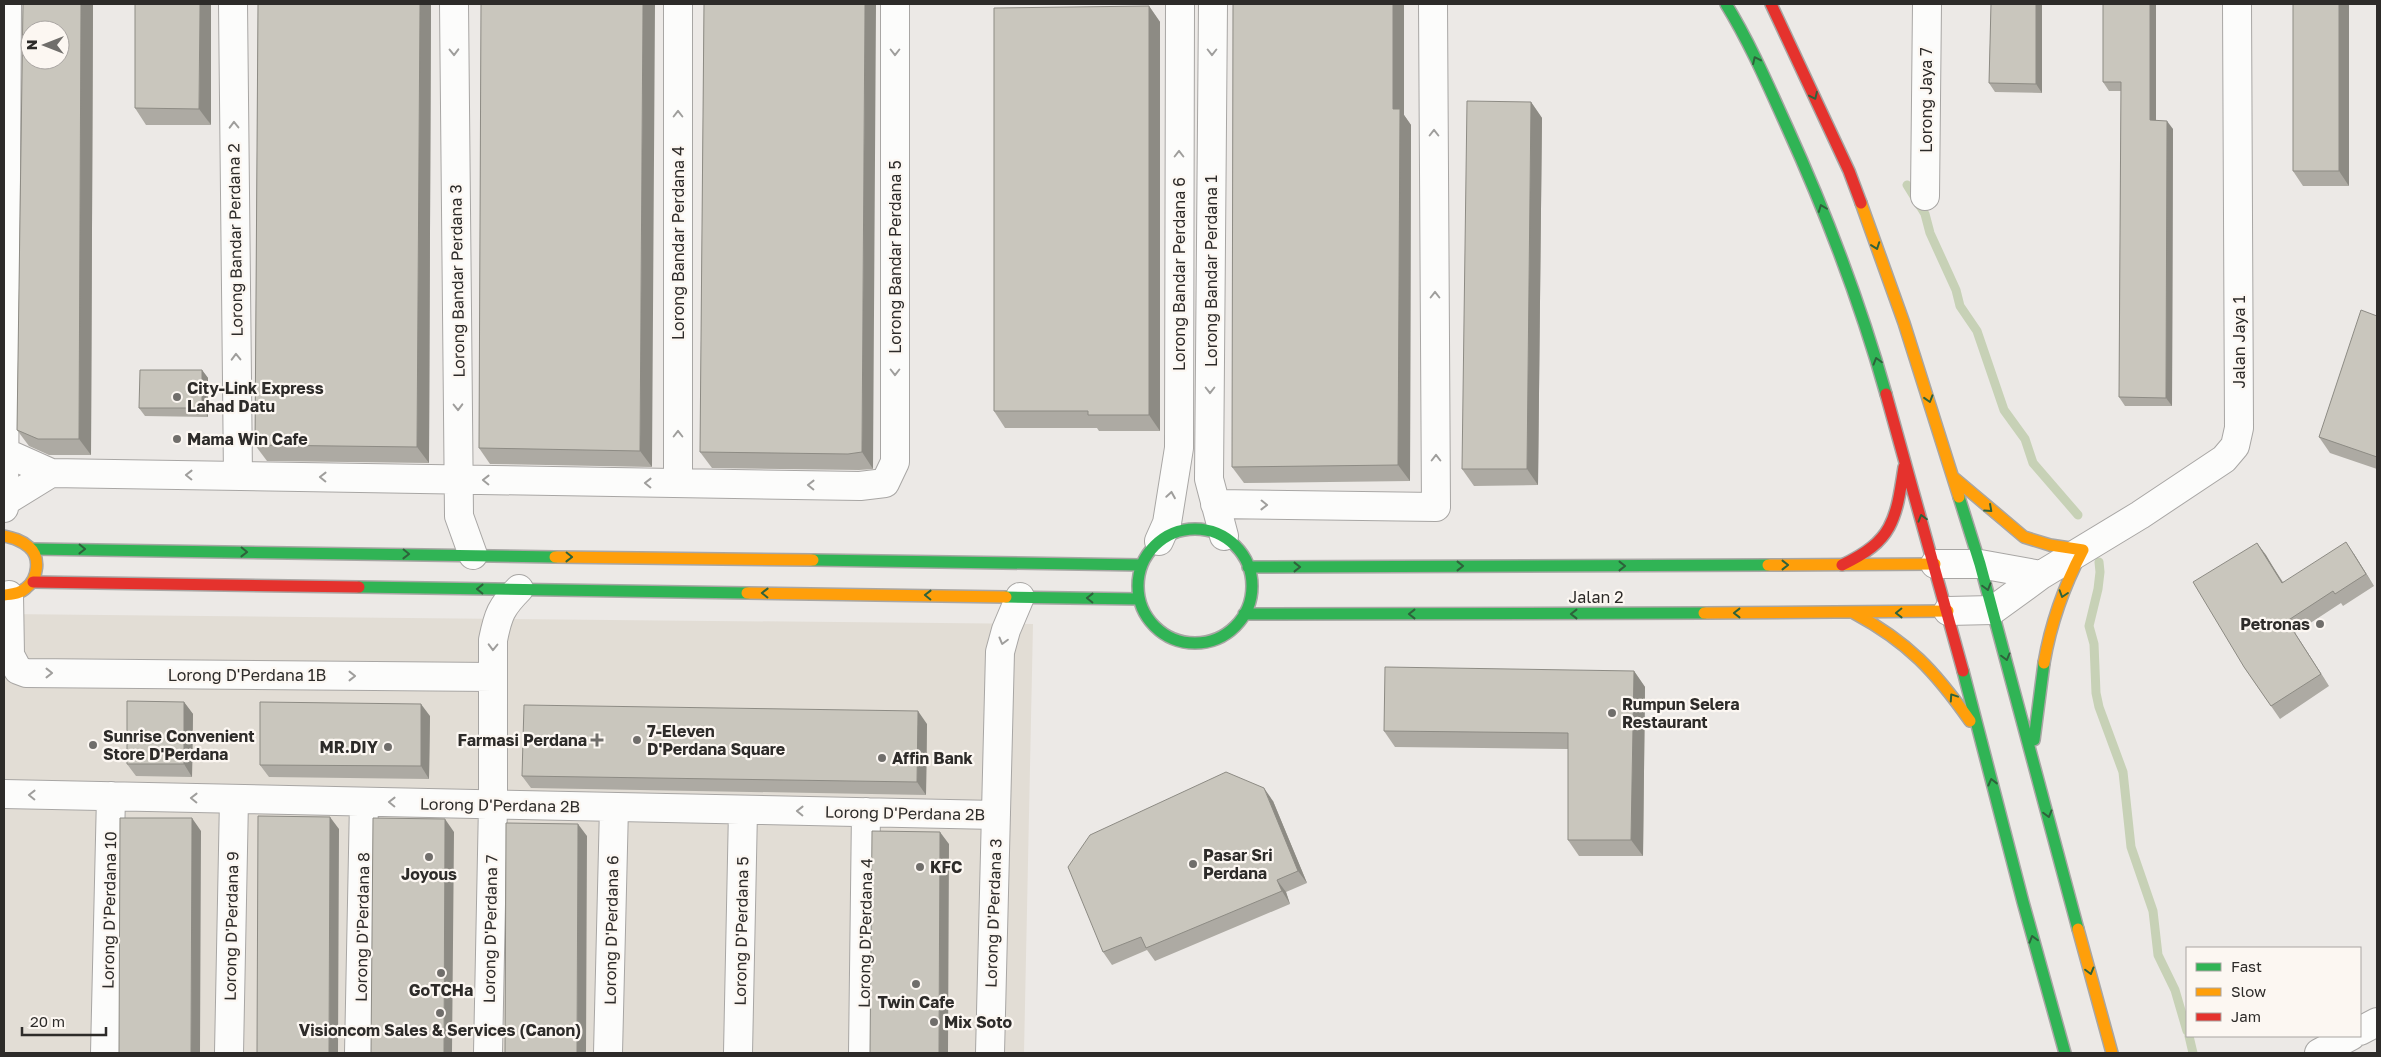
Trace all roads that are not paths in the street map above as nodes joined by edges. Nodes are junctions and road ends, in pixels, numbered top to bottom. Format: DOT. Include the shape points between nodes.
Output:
graph roads {
  1 [pos="7,4"];
  2 [pos="233,4"];
  3 [pos="454,4"];
  4 [pos="678,4"];
  5 [pos="896,4"];
  6 [pos="1180,4"];
  7 [pos="1213,4"];
  8 [pos="1433,4"];
  9 [pos="1726,4"];
  10 [pos="1771,4"];
  11 [pos="1927,4"];
  12 [pos="2237,4"];
  13 [pos="1925,196"];
  14 [pos="4,452"];
  15 [pos="1905,459"];
  16 [pos="51,473"];
  17 [pos="238,476"];
  18 [pos="1953,476"];
  19 [pos="459,479"];
  20 [pos="678,483"];
  21 [pos="4,502"];
  22 [pos="1215,504"];
  23 [pos="4,508"];
  24 [pos="4,536"];
  25 [pos="1224,536"];
  26 [pos="1159,541"];
  27 [pos="33,549"];
  28 [pos="2083,550"];
  29 [pos="473,555"];
  30 [pos="1935,564"];
  31 [pos="1980,564"];
  32 [pos="1141,565"];
  33 [pos="1842,565"];
  34 [pos="1248,567"];
  35 [pos="2041,575"];
  36 [pos="33,582"];
  37 [pos="519,589"];
  38 [pos="7,595"];
  39 [pos="1020,597"];
  40 [pos="1139,598"];
  41 [pos="1993,610"];
  42 [pos="1948,611"];
  43 [pos="1854,613"];
  44 [pos="1244,614"];
  45 [pos="493,677"];
  46 [pos="1980,737"];
  47 [pos="2032,754"];
  48 [pos="4,794"];
  49 [pos="111,796"];
  50 [pos="234,799"];
  51 [pos="364,802"];
  52 [pos="493,804"];
  53 [pos="614,807"];
  54 [pos="743,810"];
  55 [pos="866,812"];
  56 [pos="996,815"];
  57 [pos="2377,1022"];
  58 [pos="2361,1030"];
  59 [pos="2349,1037"];
  60 [pos="106,1053"];
  61 [pos="229,1053"];
  62 [pos="359,1053"];
  63 [pos="488,1053"];
  64 [pos="608,1053"];
  65 [pos="738,1053"];
  66 [pos="863,1053"];
  67 [pos="990,1053"];
  68 [pos="2065,1053"];
  69 [pos="2112,1053"];
  70 [pos="2319,1053"];
  1 -- 14 [label="street"];
  17 -- 2 [label="street, Lorong Bandar Perdana 2, one-way"];
  3 -- 19 [label="street, Lorong Bandar Perdana 3, one-way"];
  20 -- 4 [label="street, Lorong Bandar Perdana 4, one-way"];
  5 -- 20 [label="street, Lorong Bandar Perdana 5, one-way" via="895,462 885,483 860,486"];
  26 -- 6 [label="street, Lorong Bandar Perdana 6, one-way" via="1167,523 1179,448"];
  7 -- 22 [label="street, Lorong Bandar Perdana 1, one-way" via="1209,478"];
  22 -- 8 [label="street, one-way" via="1436,507"];
  15 -- 9 [label="main road, one-way" via="1868,329 1819,198 1747,39"];
  10 -- 18 [label="main road, one-way" via="1849,171 1904,323"];
  11 -- 13 [label="street, Lorong Jaya 7"];
  12 -- 28 [label="street, Jalan Jaya 1" via="2239,428 2236,446 2213,467"];
  14 -- 16 [label="street"];
  14 -- 21 [label="street"];
  30 -- 15 [label="main road, one-way"];
  15 -- 33 [label="main road" via="1896,517 1881,542 1864,556"];
  17 -- 16 [label="street, one-way"];
  16 -- 21 [label="street"];
  19 -- 17 [label="street, one-way"];
  18 -- 28 [label="main road, one-way" via="2024,537"];
  18 -- 31 [label="main road"];
  20 -- 19 [label="street, one-way"];
  19 -- 29 [label="street, Lorong Bandar Perdana 3" via="459,516"];
  21 -- 23 [label="street"];
  22 -- 25 [label="street, Lorong Bandar Perdana 1"];
  24 -- 27 [label="main road" via="24,540"];
  25 -- 26 [label="main road" via="1191,528 1174,532"];
  25 -- 34 [label="main road" via="1243,555"];
  26 -- 32 [label="main road"];
  27 -- 29 [label="main road, one-way"];
  27 -- 36 [label="main road" via="37,565"];
  28 -- 35 [label="street, Jalan Jaya 1"];
  28 -- 47 [label="main road, one-way" via="2067,580 2055,617 2041,683"];
  29 -- 32 [label="main road, one-way"];
  30 -- 31 [label="street"];
  30 -- 33 [label="main road, Jalan 2"];
  30 -- 42 [label="main road"];
  31 -- 35 [label="street"];
  31 -- 41 [label="main road, one-way"];
  32 -- 40 [label="main road"];
  34 -- 33 [label="main road, Jalan 2, one-way"];
  34 -- 44 [label="main road" via="1251,591"];
  35 -- 41 [label="street, Jalan Jaya 1"];
  37 -- 36 [label="main road, one-way"];
  36 -- 38 [label="main road" via="23,591"];
  39 -- 37 [label="main road, one-way"];
  37 -- 45 [label="street, Lorong D'Perdana 7, one-way" via="497,616"];
  38 -- 45 [label="street, Lorong D'Perdana 1B, one-way" via="10,655 18,670 26,673"];
  40 -- 39 [label="main road, one-way"];
  39 -- 56 [label="street, Lorong D'Perdana 3, one-way" via="1000,652"];
  40 -- 44 [label="main road" via="1150,621 1164,634 1180,642 1199,643 1217,638 1233,628"];
  41 -- 42 [label="street"];
  41 -- 47 [label="main road, one-way"];
  42 -- 43 [label="main road, Jalan 2, one-way"];
  42 -- 46 [label="main road"];
  43 -- 44 [label="main road, Jalan 2, one-way"];
  46 -- 43 [label="main road, one-way" via="1927,664 1884,628"];
  45 -- 52 [label="street, Lorong D'Perdana 7"];
  68 -- 46 [label="main road, one-way"];
  47 -- 69 [label="main road, one-way"];
  49 -- 48 [label="street, Lorong D'Perdana 2B, one-way"];
  50 -- 49 [label="street, Lorong D'Perdana 2B, one-way"];
  49 -- 60 [label="street, Lorong D'Perdana 10"];
  50 -- 51 [label="street, Lorong D'Perdana 2B"];
  50 -- 61 [label="street, Lorong D'Perdana 9"];
  52 -- 51 [label="street, Lorong D'Perdana 2B, one-way"];
  51 -- 62 [label="street, Lorong D'Perdana 8"];
  52 -- 53 [label="street, Lorong D'Perdana 2B"];
  52 -- 63 [label="street, Lorong D'Perdana 7"];
  53 -- 54 [label="street, Lorong D'Perdana 2B"];
  53 -- 64 [label="street, Lorong D'Perdana 6"];
  55 -- 54 [label="street, Lorong D'Perdana 2B, one-way"];
  54 -- 65 [label="street, Lorong D'Perdana 5"];
  55 -- 56 [label="street, Lorong D'Perdana 2B"];
  55 -- 66 [label="street, Lorong D'Perdana 4"];
  56 -- 67 [label="street, Lorong D'Perdana 3"];
  57 -- 58 [label="street"];
  59 -- 70 [label="street"];
}
